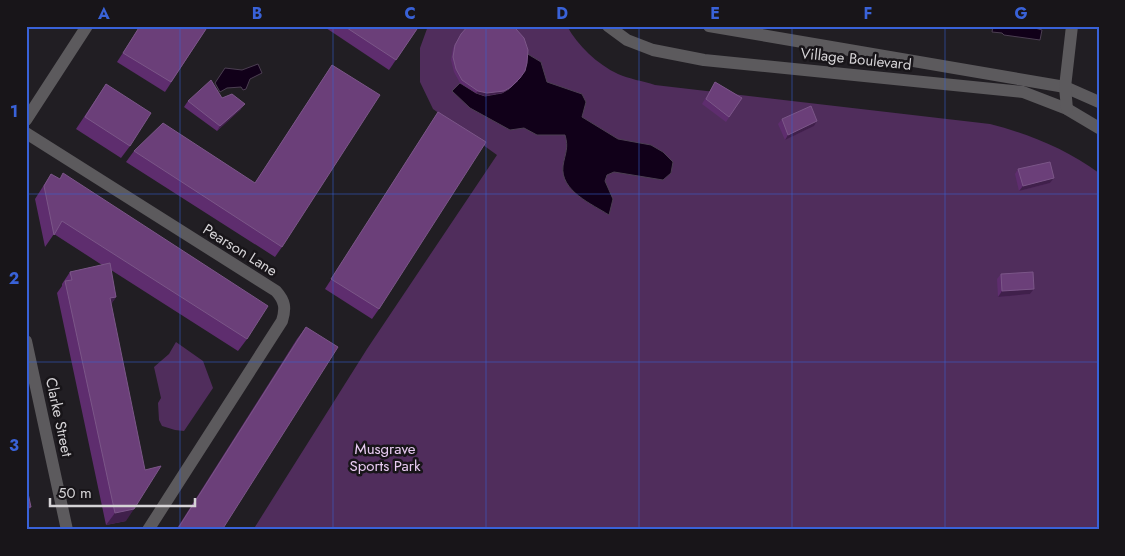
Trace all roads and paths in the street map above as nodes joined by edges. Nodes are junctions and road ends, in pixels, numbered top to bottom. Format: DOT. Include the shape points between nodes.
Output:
graph roads {
  1 [pos="87,26"];
  2 [pos="608,26"];
  3 [pos="709,26"];
  4 [pos="1072,26"];
  5 [pos="1065,87"];
  6 [pos="1099,102"];
  7 [pos="1067,109"];
  8 [pos="26,120"];
  9 [pos="1099,128"];
  10 [pos="26,133"];
  11 [pos="26,341"];
  12 [pos="67,530"];
  13 [pos="148,530"];
  1 -- 8 [label="street"];
  2 -- 7 [label="street, Village Boulevard" via="627,40 653,50 704,60 1023,92"];
  3 -- 5 [label="street, Village Boulevard"];
  4 -- 5 [label="street"];
  5 -- 6 [label="street, Village Boulevard"];
  5 -- 7 [label="street"];
  7 -- 9 [label="street, Village Boulevard"];
  10 -- 13 [label="street, Pearson Lane" via="276,291 285,304 282,320"];
  11 -- 12 [label="street, Clarke Street"];
}
